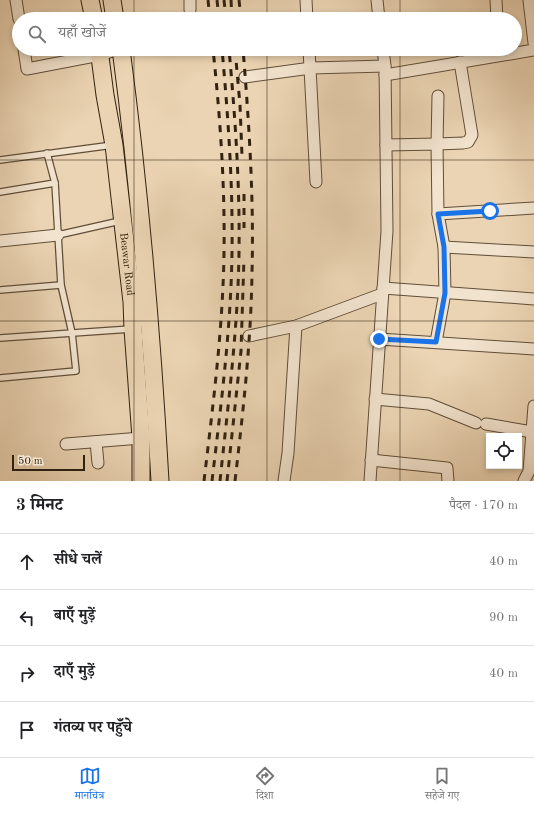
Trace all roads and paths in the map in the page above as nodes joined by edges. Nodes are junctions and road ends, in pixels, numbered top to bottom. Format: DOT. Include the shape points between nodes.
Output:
graph roads {
  1 [pos="16,0"];
  2 [pos="90,0"];
  3 [pos="112,0"];
  4 [pos="306,0"];
  5 [pos="377,0"];
  6 [pos="496,0"];
  7 [pos="529,0"];
  8 [pos="18,12"];
  9 [pos="93,12"];
  10 [pos="114,12"];
  11 [pos="307,12"];
  12 [pos="378,12"];
  13 [pos="497,12"];
  14 [pos="534,43"];
  15 [pos="534,50"];
  16 [pos="522,51"];
  17 [pos="25,56"];
  18 [pos="82,56"];
  19 [pos="100,56"];
  20 [pos="120,56"];
  21 [pos="310,56"];
  22 [pos="384,56"];
  23 [pos="483,56"];
  24 [pos="460,62"];
  25 [pos="311,68"];
  26 [pos="385,71"];
  27 [pos="245,76"];
  28 [pos="438,96"];
  29 [pos="114,144"];
  30 [pos="437,144"];
  31 [pos="386,145"];
  32 [pos="47,153"];
  33 [pos="0,160"];
  34 [pos="316,182"];
  35 [pos="55,183"];
  36 [pos="0,192"];
  37 [pos="534,208"];
  38 [pos="438,214"];
  39 [pos="132,218"];
  40 [pos="58,235"];
  41 [pos="0,241"];
  42 [pos="444,247"];
  43 [pos="534,252"];
  44 [pos="60,285"];
  45 [pos="0,290"];
  46 [pos="383,291"];
  47 [pos="445,293"];
  48 [pos="534,299"];
  49 [pos="296,326"];
  50 [pos="133,329"];
  51 [pos="72,333"];
  52 [pos="249,336"];
  53 [pos="0,338"];
  54 [pos="379,339"];
  55 [pos="436,342"];
  56 [pos="534,349"];
  57 [pos="0,378"];
  58 [pos="156,399"];
  59 [pos="376,399"];
  60 [pos="138,400"];
  61 [pos="534,406"];
  62 [pos="534,412"];
  63 [pos="532,432"];
  64 [pos="141,438"];
  65 [pos="96,442"];
  66 [pos="66,444"];
  67 [pos="371,460"];
  68 [pos="98,463"];
  69 [pos="141,481"];
  70 [pos="160,481"];
  71 [pos="284,481"];
  72 [pos="370,481"];
  73 [pos="448,481"];
  74 [pos="524,481"];
  1 -- 8 [label="street"];
  2 -- 9 [label="main road"];
  3 -- 10 [label="main road"];
  4 -- 11 [label="street"];
  5 -- 12 [label="street"];
  6 -- 13 [label="street"];
  7 -- 14 [label="street"];
  15 -- 16 [label="street"];
  17 -- 18 [label="street" via="27,69"];
  19 -- 29 [label="main road, Beawar Road"];
  20 -- 39 [label="main road, Beawar Road"];
  21 -- 25 [label="street"];
  22 -- 26 [label="street"];
  23 -- 24 [label="street"];
  24 -- 26 [label="street"];
  24 -- 30 [label="street" via="472,135 468,142"];
  25 -- 26 [label="street"];
  25 -- 27 [label="street"];
  25 -- 34 [label="street"];
  26 -- 31 [label="street"];
  28 -- 30 [label="street"];
  29 -- 32 [label="lane"];
  29 -- 39 [label="main road, Beawar Road"];
  30 -- 31 [label="street"];
  30 -- 38 [label="street"];
  31 -- 46 [label="street" via="387,231"];
  32 -- 33 [label="lane"];
  32 -- 35 [label="lane"];
  35 -- 36 [label="lane"];
  35 -- 40 [label="lane"];
  37 -- 38 [label="street"];
  38 -- 42 [label="street"];
  39 -- 40 [label="lane"];
  39 -- 50 [label="main road, Beawar Road"];
  39 -- 58 [label="main road, Beawar Road"];
  40 -- 41 [label="street"];
  40 -- 44 [label="lane"];
  42 -- 43 [label="street"];
  42 -- 47 [label="street"];
  44 -- 45 [label="lane"];
  44 -- 51 [label="lane"];
  46 -- 47 [label="street"];
  46 -- 49 [label="street"];
  46 -- 54 [label="street"];
  47 -- 48 [label="street"];
  47 -- 55 [label="street"];
  49 -- 52 [label="street"];
  49 -- 71 [label="street"];
  50 -- 51 [label="lane"];
  50 -- 60 [label="main road, Beawar Road"];
  51 -- 53 [label="lane"];
  51 -- 57 [label="lane" via="76,371"];
  54 -- 55 [label="street"];
  54 -- 59 [label="street"];
  55 -- 56 [label="street"];
  58 -- 60 [label="main road"];
  58 -- 70 [label="main road, Beawar Road"];
  59 -- 63 [label="street" via="429,404 482,423"];
  59 -- 67 [label="street"];
  60 -- 64 [label="main road, Beawar Road"];
  61 -- 62 [label="street"];
  62 -- 63 [label="street"];
  63 -- 74 [label="street" via="529,471"];
  64 -- 65 [label="street"];
  64 -- 69 [label="main road, Beawar Road"];
  65 -- 66 [label="street"];
  65 -- 68 [label="street"];
  67 -- 72 [label="street"];
  67 -- 73 [label="street" via="447,468"];
}
